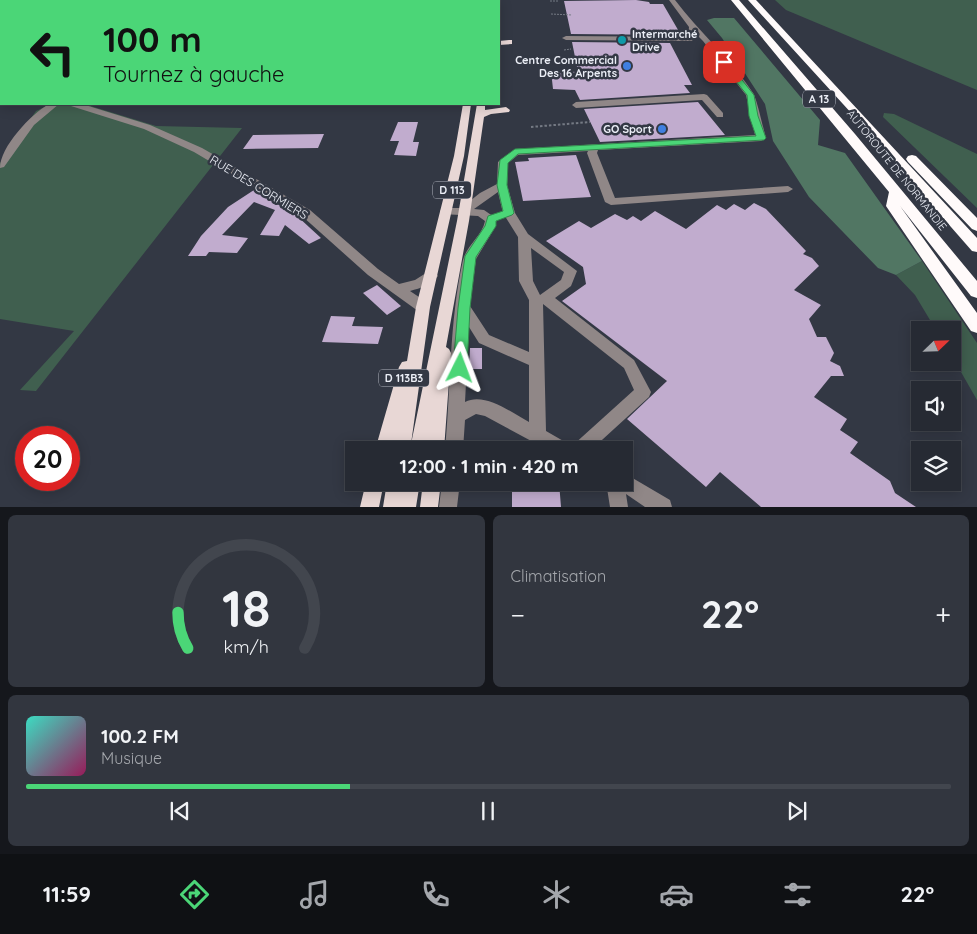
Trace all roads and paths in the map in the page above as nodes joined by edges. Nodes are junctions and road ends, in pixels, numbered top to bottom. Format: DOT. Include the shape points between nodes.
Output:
graph roads {
  1 [pos="672,0"];
  2 [pos="735,0"];
  3 [pos="752,0"];
  4 [pos="550,1"];
  5 [pos="558,1"];
  6 [pos="551,14"];
  7 [pos="572,16"];
  8 [pos="692,27"];
  9 [pos="566,38"];
  10 [pos="509,42"];
  11 [pos="500,43"];
  12 [pos="571,49"];
  13 [pos="564,50"];
  14 [pos="53,105"];
  15 [pos="77,105"];
  16 [pos="467,105"];
  17 [pos="481,105"];
  18 [pos="576,105"];
  19 [pos="506,110"];
  20 [pos="858,113"];
  21 [pos="480,115"];
  22 [pos="720,115"];
  23 [pos="590,122"];
  24 [pos="531,128"];
  25 [pos="594,148"];
  26 [pos="0,165"];
  27 [pos="502,185"];
  28 [pos="788,189"];
  29 [pos="896,192"];
  30 [pos="446,211"];
  31 [pos="464,212"];
  32 [pos="509,213"];
  33 [pos="491,219"];
  34 [pos="977,226"];
  35 [pos="524,237"];
  36 [pos="977,247"];
  37 [pos="431,276"];
  38 [pos="397,289"];
  39 [pos="448,291"];
  40 [pos="977,292"];
  41 [pos="541,299"];
  42 [pos="423,307"];
  43 [pos="464,308"];
  44 [pos="977,326"];
  45 [pos="537,362"];
  46 [pos="457,416"];
  47 [pos="386,441"];
  48 [pos="402,441"];
  49 [pos="420,441"];
  50 [pos="436,441"];
  51 [pos="455,441"];
  52 [pos="546,441"];
  53 [pos="550,441"];
  54 [pos="589,441"];
  55 [pos="633,488"];
  56 [pos="373,491"];
  57 [pos="394,491"];
  58 [pos="410,491"];
  59 [pos="431,491"];
  60 [pos="449,491"];
  61 [pos="616,491"];
  62 [pos="369,506"];
  63 [pos="392,506"];
  64 [pos="407,506"];
  65 [pos="429,506"];
  66 [pos="448,506"];
  67 [pos="619,506"];
  68 [pos="663,506"];
  1 -- 8 [label="street"];
  2 -- 29 [label="highway, AUTOROUTE DE NORMANDIE / A 13"];
  3 -- 20 [label="highway, AUTOROUTE DE NORMANDIE / A 13"];
  4 -- 5 [label="path"];
  6 -- 7 [label="path"];
  8 -- 9 [label="street" via="691,39"];
  8 -- 25 [label="street" via="706,38 750,95 761,138"];
  10 -- 11 [label="main road"];
  12 -- 13 [label="path"];
  14 -- 26 [label="street" via="38,113 30,122"];
  15 -- 38 [label="street, RUE DES CORMIERS" via="147,127 206,155 306,213"];
  16 -- 30 [label="main road, D 113"];
  17 -- 21 [label="main road, D 113"];
  18 -- 22 [label="street" via="704,97"];
  19 -- 21 [label="main road"];
  20 -- 34 [label="highway" via="883,129"];
  20 -- 36 [label="highway, AUTOROUTE DE NORMANDIE / A 13"];
  21 -- 31 [label="main road, D 113"];
  23 -- 24 [label="path"];
  25 -- 27 [label="street" via="515,152 503,162"];
  25 -- 28 [label="street" via="592,153 611,202"];
  27 -- 31 [label="street"];
  27 -- 32 [label="street"];
  29 -- 40 [label="highway, AUTOROUTE DE NORMANDIE / A 13"];
  29 -- 44 [label="highway" via="893,206"];
  30 -- 31 [label="street"];
  30 -- 37 [label="main road, D 113"];
  31 -- 33 [label="street" via="480,213"];
  31 -- 39 [label="main road, D 113"];
  32 -- 33 [label="street"];
  32 -- 35 [label="street"];
  33 -- 43 [label="street" via="491,226 471,256"];
  35 -- 41 [label="street" via="526,281"];
  35 -- 41 [label="street" via="571,271 566,283"];
  37 -- 38 [label="street" via="419,284"];
  37 -- 42 [label="main road, D 113"];
  38 -- 42 [label="street, RUE DES CORMIERS"];
  39 -- 49 [label="main road, D 113"];
  39 -- 50 [label="main road"];
  41 -- 45 [label="street"];
  41 -- 54 [label="street" via="629,364 643,392"];
  42 -- 47 [label="main road, D 113B3"];
  42 -- 48 [label="main road, D 113"];
  43 -- 45 [label="street" via="484,339"];
  43 -- 46 [label="street"];
  45 -- 53 [label="street"];
  46 -- 51 [label="street"];
  46 -- 52 [label="street" via="474,406 488,409"];
  55 -- 68 [label="street"];
  56 -- 62 [label="main road"];
  57 -- 63 [label="main road"];
  58 -- 64 [label="main road"];
  59 -- 65 [label="main road"];
  60 -- 66 [label="street"];
  61 -- 67 [label="street"];
}
